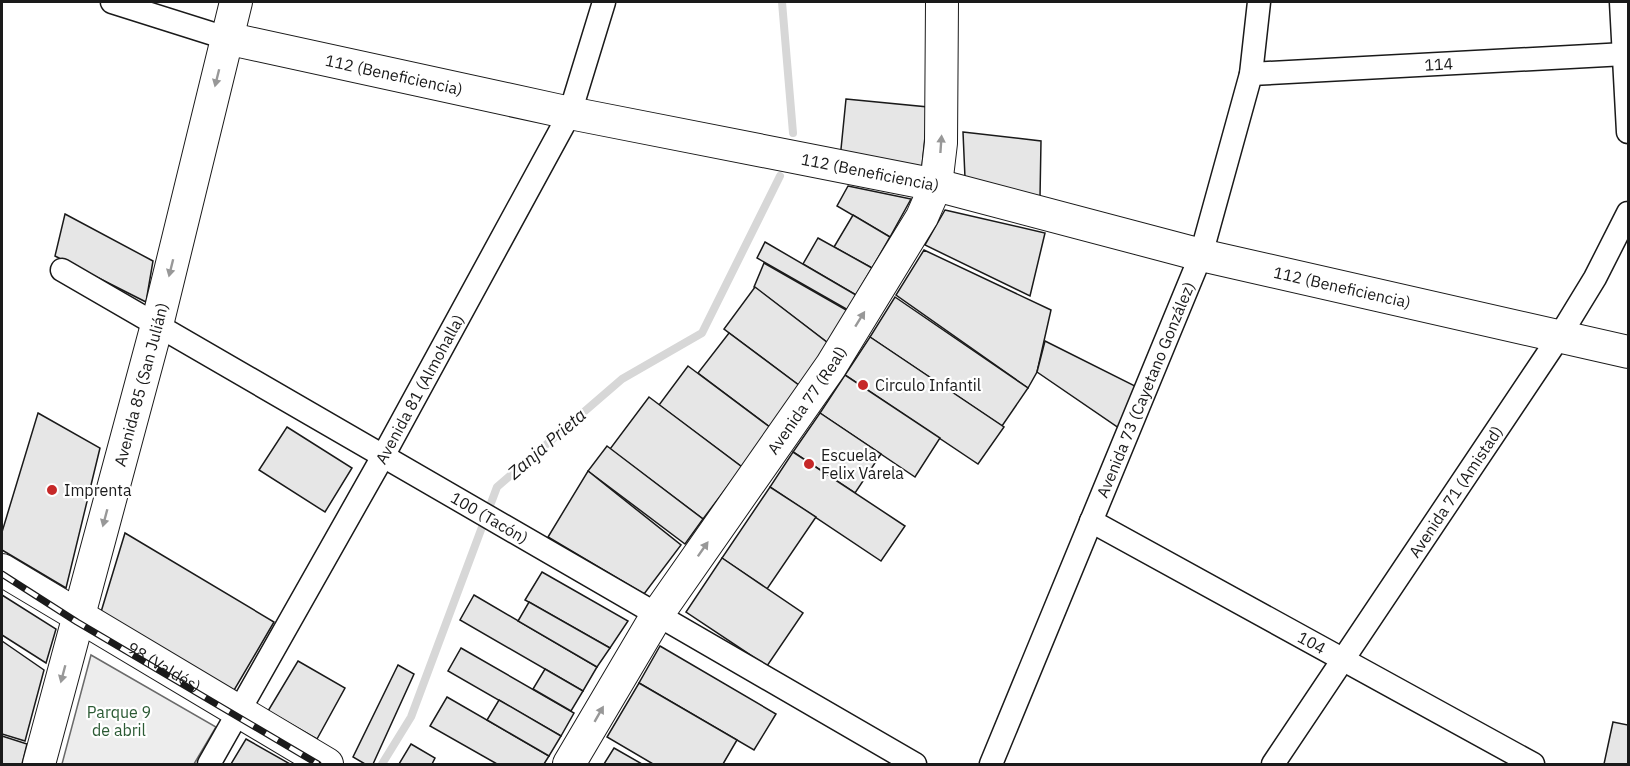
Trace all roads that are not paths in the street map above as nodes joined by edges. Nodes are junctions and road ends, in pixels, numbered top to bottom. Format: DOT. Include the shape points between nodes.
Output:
graph roads {
  1 [pos="112,2"];
  2 [pos="236,2"];
  3 [pos="604,2"];
  4 [pos="942,2"];
  5 [pos="1259,2"];
  6 [pos="1621,2"];
  7 [pos="226,38"];
  8 [pos="1625,54"];
  9 [pos="1251,74"];
  10 [pos="570,113"];
  11 [pos="1629,132"];
  12 [pos="936,185"];
  13 [pos="1629,213"];
  14 [pos="1201,255"];
  15 [pos="62,270"];
  16 [pos="157,325"];
  17 [pos="1559,337"];
  18 [pos="1629,352"];
  19 [pos="382,458"];
  20 [pos="1091,521"];
  21 [pos="2,570"];
  22 [pos="657,615"];
  23 [pos="79,618"];
  24 [pos="1343,658"];
  25 [pos="239,713"];
  26 [pos="39,765"];
  27 [pos="209,765"];
  28 [pos="327,765"];
  29 [pos="569,765"];
  30 [pos="915,765"];
  31 [pos="992,765"];
  32 [pos="1273,765"];
  33 [pos="1533,765"];
  1 -- 7 [label="street, 112 (Beneficiencia)"];
  2 -- 7 [label="street, Avenida 85 (San Julián)"];
  3 -- 10 [label="street, Avenida 81 (Almohalla)"];
  12 -- 4 [label="street, Avenida 77 (Real), one-way" via="941,143"];
  5 -- 9 [label="street, Avenida 73 (Cayetano González)"];
  6 -- 8 [label="street"];
  7 -- 10 [label="street, 112 (Beneficiencia)"];
  7 -- 16 [label="street, Avenida 85 (San Julián), one-way"];
  8 -- 9 [label="street, 114"];
  8 -- 11 [label="street"];
  9 -- 14 [label="street, Avenida 73 (Cayetano González)"];
  10 -- 12 [label="street, 112 (Beneficiencia)"];
  10 -- 19 [label="street, Avenida 81 (Almohalla)"];
  12 -- 14 [label="street, 112 (Beneficiencia)"];
  22 -- 12 [label="street, Avenida 77 (Real), one-way" via="831,366 922,217"];
  13 -- 17 [label="street, Avenida 71 (Amistad)"];
  14 -- 17 [label="street, 112 (Beneficiencia)"];
  14 -- 20 [label="street, Avenida 73 (Cayetano González)"];
  15 -- 16 [label="street, 100 (Tacón)"];
  16 -- 19 [label="street, 100 (Tacón)"];
  16 -- 23 [label="street, Avenida 85 (San Julián), one-way"];
  17 -- 18 [label="street, 112 (Beneficiencia)"];
  17 -- 24 [label="street, Avenida 71 (Amistad)"];
  19 -- 22 [label="street, 100 (Tacón)"];
  19 -- 25 [label="street, Avenida 81 (Almohalla)"];
  20 -- 24 [label="street, 104"];
  20 -- 31 [label="street, Avenida 73 (Cayetano González)"];
  21 -- 23 [label="street, 98 (Valdés)"];
  29 -- 22 [label="street, Avenida 77 (Real), one-way"];
  22 -- 30 [label="street, 100 (Tacón)"];
  23 -- 25 [label="street, 98 (Valdés)"];
  23 -- 26 [label="street, Avenida 85 (San Julián), one-way"];
  24 -- 32 [label="street, Avenida 71 (Amistad)"];
  24 -- 33 [label="street, 104"];
  25 -- 27 [label="street, Avenida 81 (Almohalla)"];
  25 -- 28 [label="street, 98 (Valdés)"];
}
